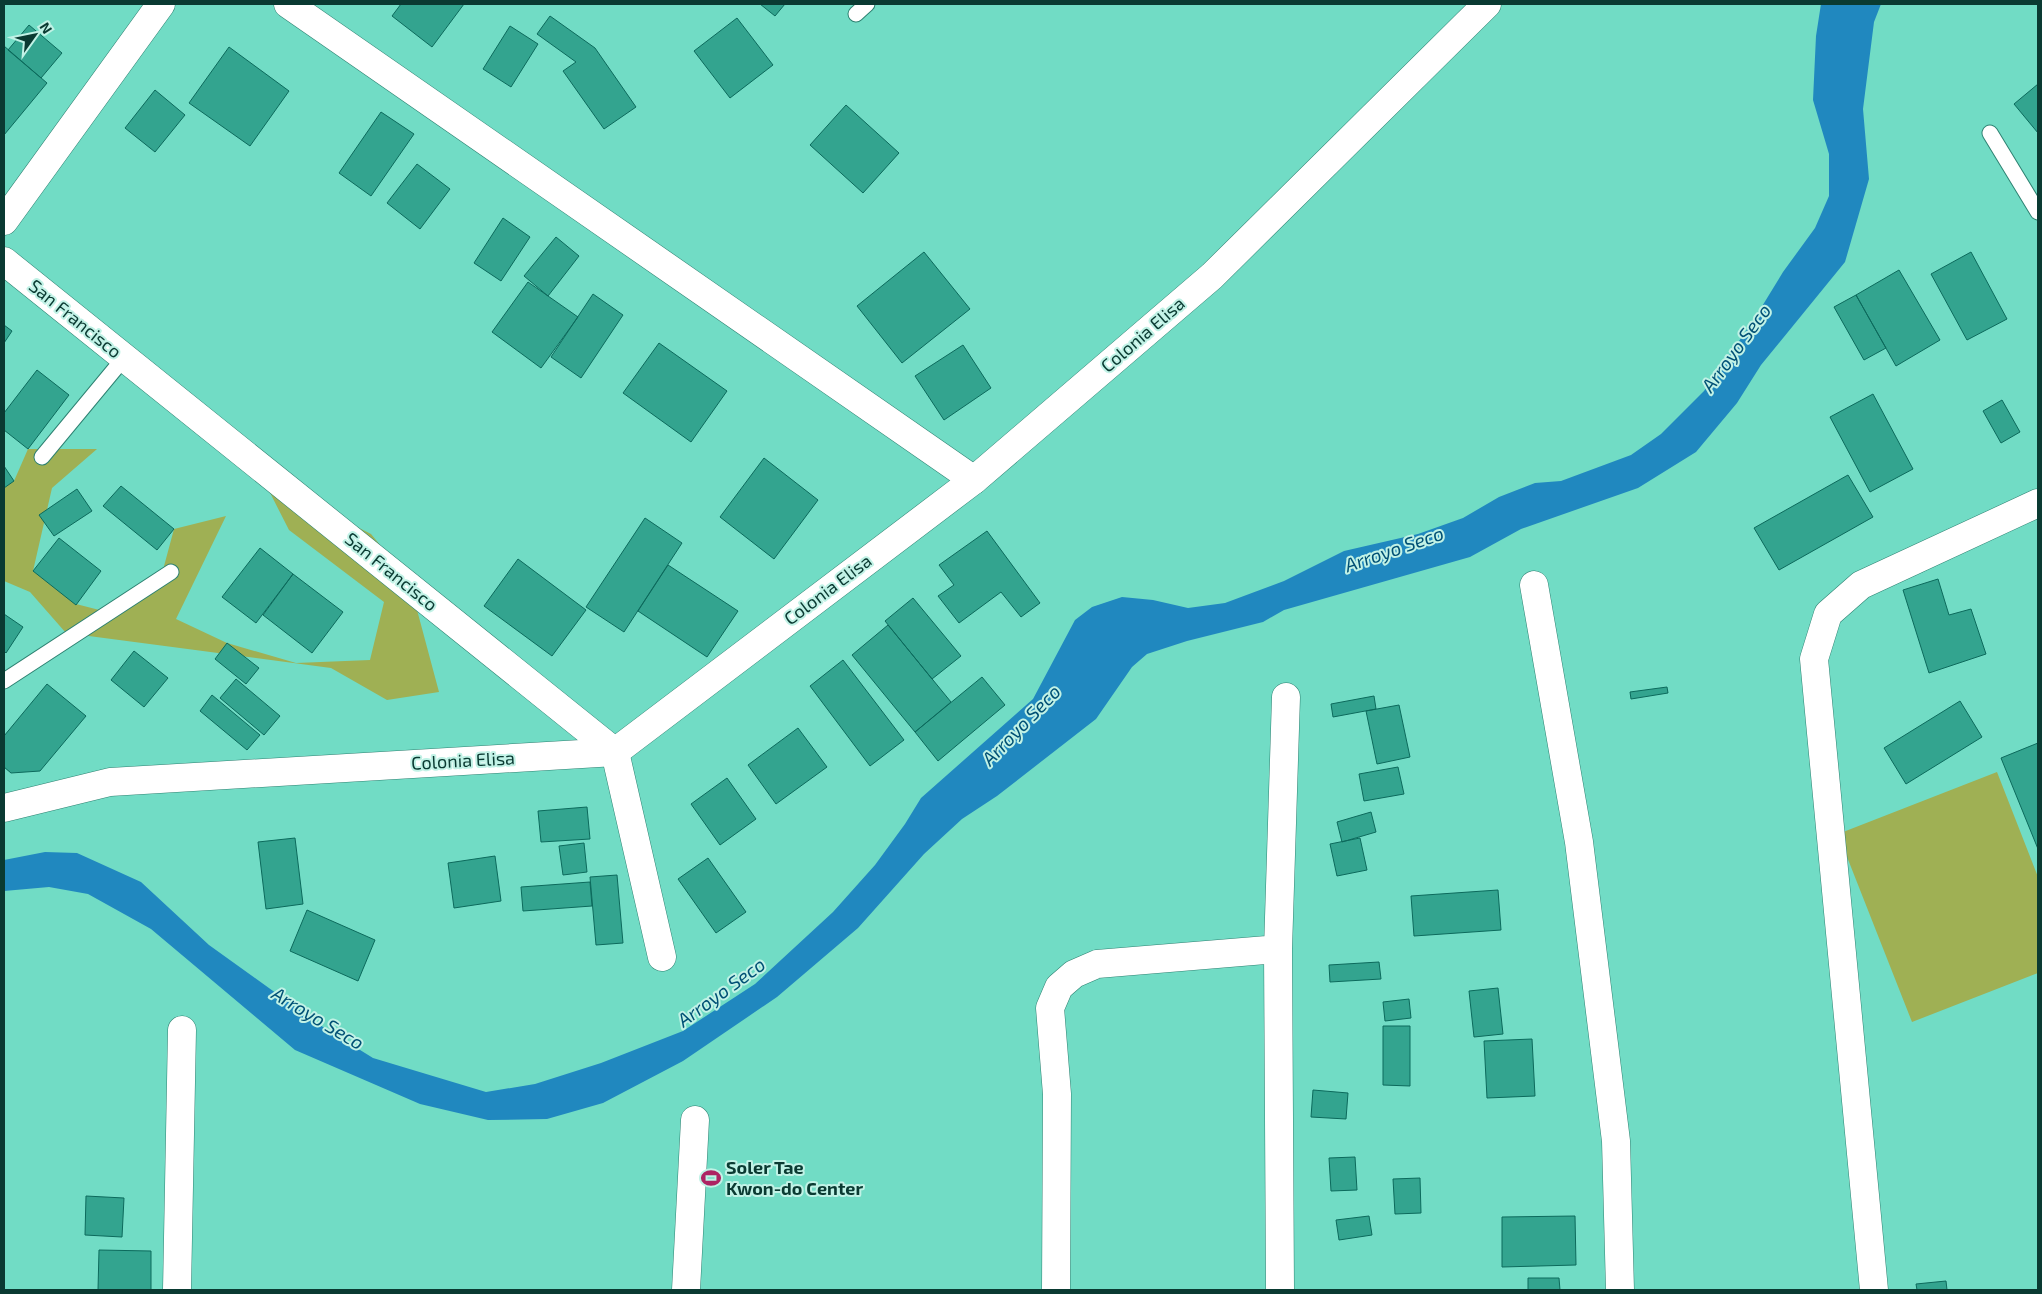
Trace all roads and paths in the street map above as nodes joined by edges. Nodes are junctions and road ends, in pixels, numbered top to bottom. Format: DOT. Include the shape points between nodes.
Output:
graph roads {
  1 [pos="161,4"];
  2 [pos="288,4"];
  3 [pos="1487,4"];
  4 [pos="1990,133"];
  5 [pos="2038,212"];
  6 [pos="4,221"];
  7 [pos="4,261"];
  8 [pos="124,358"];
  9 [pos="42,457"];
  10 [pos="974,480"];
  11 [pos="2038,504"];
  12 [pos="171,572"];
  13 [pos="1534,585"];
  14 [pos="4,681"];
  15 [pos="1286,697"];
  16 [pos="615,752"];
  17 [pos="8,803"];
  18 [pos="1278,949"];
  19 [pos="662,956"];
  20 [pos="182,1030"];
  21 [pos="695,1120"];
  22 [pos="177,1290"];
  23 [pos="686,1290"];
  24 [pos="1056,1290"];
  25 [pos="1280,1290"];
  26 [pos="1620,1290"];
  27 [pos="1874,1290"];
  1 -- 6 [label="street"];
  2 -- 10 [label="street"];
  3 -- 10 [label="street, Colonia Elisa" via="1212,276"];
  4 -- 5 [label="lane"];
  7 -- 8 [label="street, San Francisco"];
  8 -- 9 [label="lane"];
  8 -- 16 [label="street, San Francisco"];
  10 -- 16 [label="street, Colonia Elisa"];
  11 -- 27 [label="street" via="1861,585 1828,614 1814,659"];
  12 -- 14 [label="lane"];
  13 -- 26 [label="street" via="1579,842 1615,1131"];
  15 -- 18 [label="street"];
  16 -- 17 [label="street, Colonia Elisa" via="110,782"];
  16 -- 19 [label="street"];
  18 -- 24 [label="street" via="1097,964 1074,974 1059,987 1050,1008 1057,1094"];
  18 -- 25 [label="street"];
  20 -- 22 [label="street"];
  21 -- 23 [label="street"];
}
